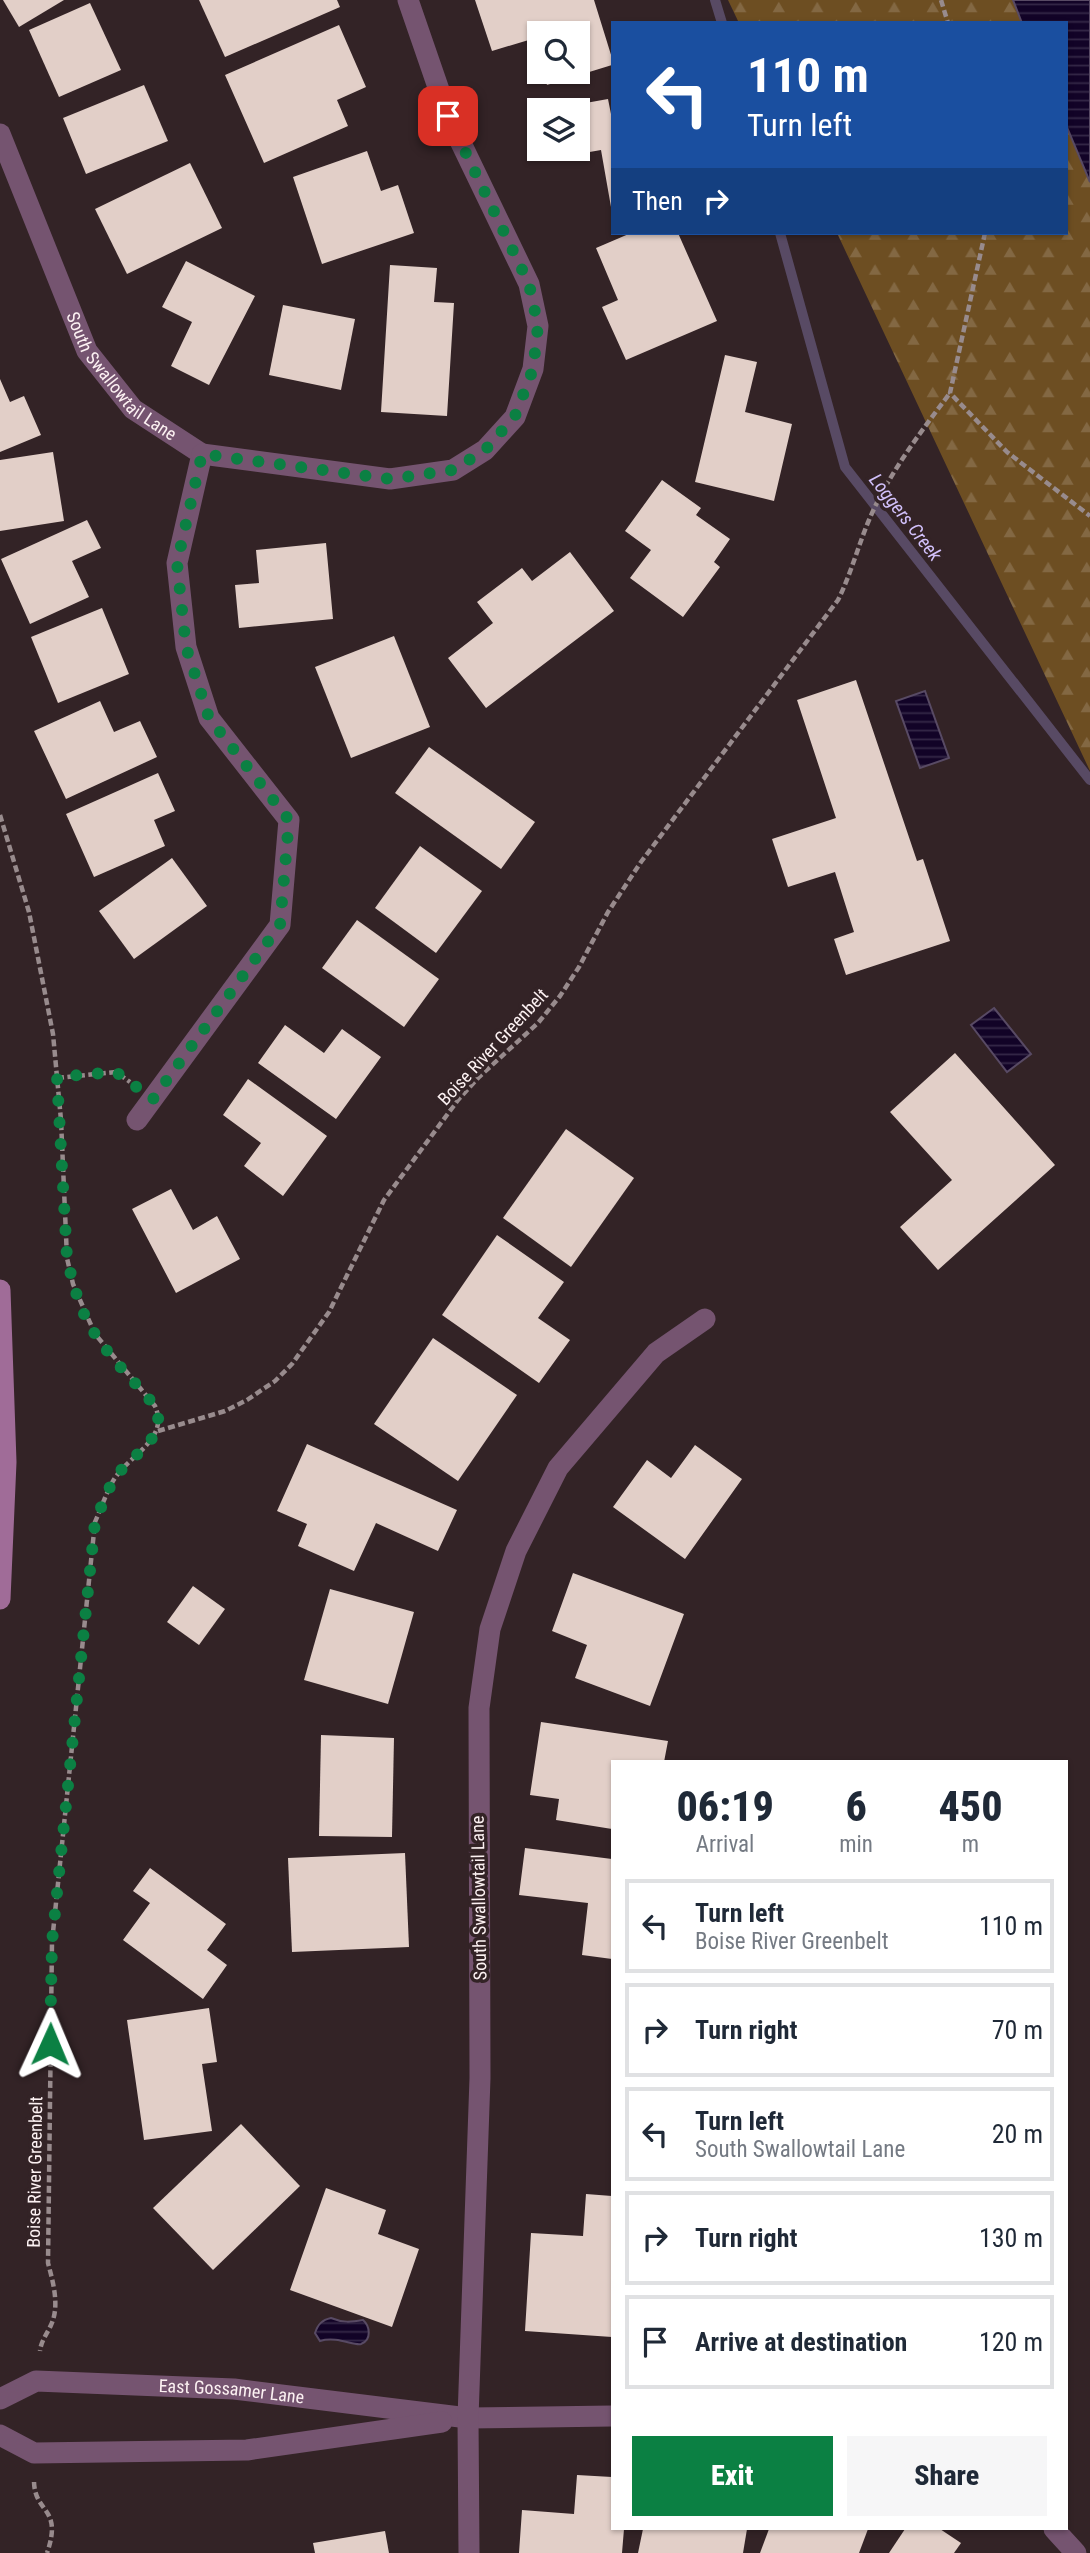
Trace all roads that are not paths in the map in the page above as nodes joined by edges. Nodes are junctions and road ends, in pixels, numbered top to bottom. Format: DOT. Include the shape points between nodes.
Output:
graph roads {
  1 [pos="408,0"];
  2 [pos="0,134"];
  3 [pos="202,454"];
  4 [pos="137,1120"];
  5 [pos="0,1290"];
  6 [pos="705,1319"];
  7 [pos="0,1599"];
  8 [pos="0,2399"];
  9 [pos="611,2416"];
  10 [pos="468,2418"];
  11 [pos="0,2435"];
  12 [pos="1055,2530"];
  13 [pos="469,2553"];
  14 [pos="1076,2553"];
  1 -- 3 [label="street" via="448,116 529,284 538,326 533,369 515,416 485,450 453,470 390,479"];
  2 -- 3 [label="street, South Swallowtail Lane" via="87,351 133,409"];
  3 -- 4 [label="street" via="177,563 186,647 209,718 289,820 280,925"];
  5 -- 7 [label="main road" via="6,1462"];
  6 -- 10 [label="street, South Swallowtail Lane" via="656,1353 558,1468 516,1551 490,1629 478,1708 480,2078"];
  8 -- 10 [label="street, East Gossamer Lane" via="36,2381 194,2387"];
  9 -- 10 [label="street, East Gossamer Lane"];
  10 -- 11 [label="street, East Gossamer Lane" via="247,2450 34,2452"];
  10 -- 13 [label="street, South Swallowtail Lane"];
  12 -- 14 [label="street"];
}
